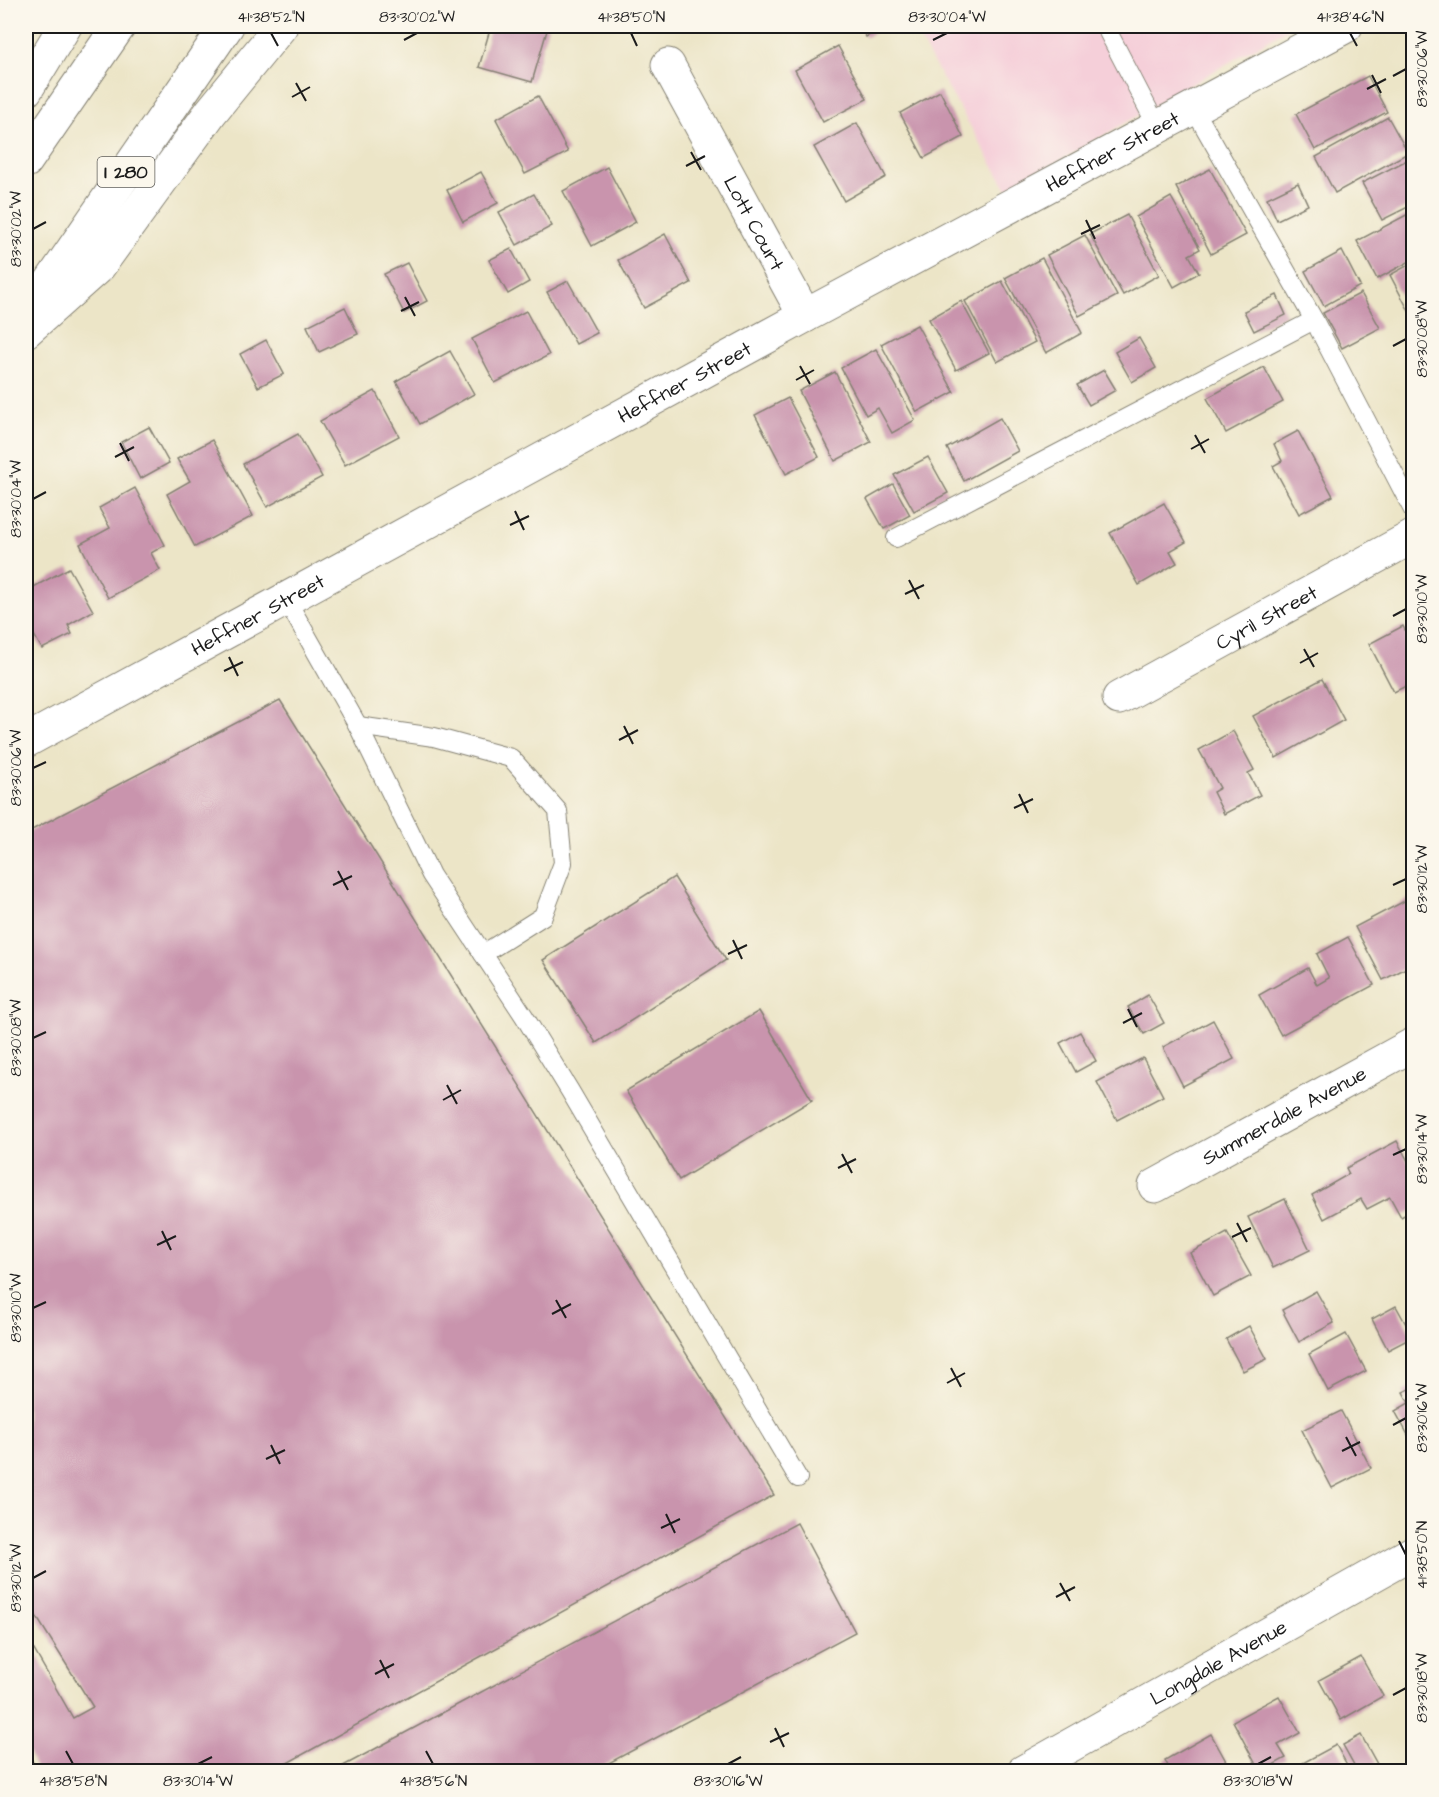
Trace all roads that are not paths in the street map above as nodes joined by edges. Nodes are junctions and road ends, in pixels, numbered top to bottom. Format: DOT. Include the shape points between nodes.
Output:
graph roads {
  1 [pos="65,26"];
  2 [pos="119,26"];
  3 [pos="227,26"];
  4 [pos="281,26"];
  5 [pos="1105,26"];
  6 [pos="1346,26"];
  7 [pos="668,65"];
  8 [pos="26,90"];
  9 [pos="1193,107"];
  10 [pos="1157,126"];
  11 [pos="26,161"];
  12 [pos="805,316"];
  13 [pos="26,318"];
  14 [pos="1314,320"];
  15 [pos="26,331"];
  16 [pos="1413,512"];
  17 [pos="1413,536"];
  18 [pos="896,538"];
  19 [pos="286,599"];
  20 [pos="1119,698"];
  21 [pos="358,726"];
  22 [pos="26,741"];
  23 [pos="483,954"];
  24 [pos="1413,1044"];
  25 [pos="1155,1186"];
  26 [pos="798,1478"];
  27 [pos="1413,1552"];
  28 [pos="1024,1771"];
  1 -- 8 [label="main road"];
  2 -- 11 [label="main road"];
  3 -- 13 [label="main road, I 280"];
  4 -- 15 [label="main road" via="211,112 99,266"];
  5 -- 10 [label="lane"];
  6 -- 9 [label="main road, Heffner Street"];
  7 -- 12 [label="main road, Lott Court"];
  9 -- 10 [label="main road, Heffner Street"];
  9 -- 14 [label="lane"];
  10 -- 12 [label="main road, Heffner Street"];
  12 -- 19 [label="main road, Heffner Street"];
  14 -- 16 [label="lane"];
  14 -- 18 [label="lane"];
  17 -- 20 [label="main road, Cyril Street"];
  19 -- 21 [label="lane"];
  19 -- 22 [label="main road, Heffner Street"];
  21 -- 23 [label="lane" via="431,875"];
  21 -- 23 [label="lane" via="434,737 511,758 558,811 563,863 543,915"];
  23 -- 26 [label="lane" via="570,1091"];
  24 -- 25 [label="main road, Summerdale Avenue"];
  27 -- 28 [label="main road, Longdale Avenue"];
}
